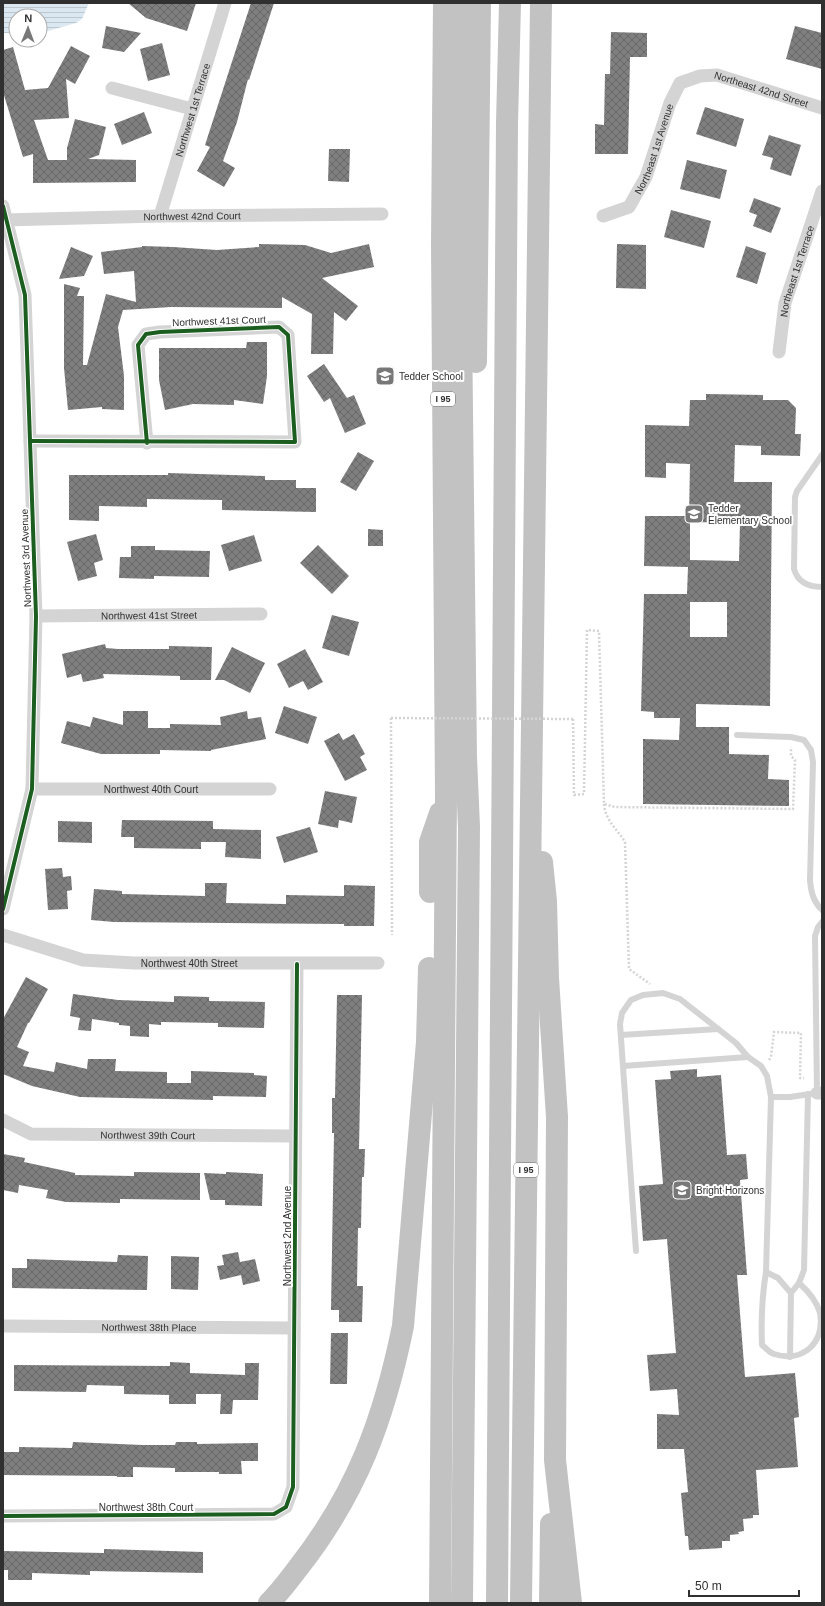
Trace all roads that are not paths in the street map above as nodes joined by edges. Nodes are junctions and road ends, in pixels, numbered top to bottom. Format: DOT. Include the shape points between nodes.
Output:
graph roads {
  1 [pos="225,3"];
  2 [pos="444,3"];
  3 [pos="463,3"];
  4 [pos="480,3"];
  5 [pos="510,3"];
  6 [pos="541,3"];
  7 [pos="700,76"];
  8 [pos="112,88"];
  9 [pos="822,108"];
  10 [pos="192,109"];
  11 [pos="822,191"];
  12 [pos="3,206"];
  13 [pos="382,214"];
  14 [pos="160,216"];
  15 [pos="603,216"];
  16 [pos="5,220"];
  17 [pos="779,352"];
  18 [pos="30,441"];
  19 [pos="147,443"];
  20 [pos="822,455"];
  21 [pos="822,587"];
  22 [pos="261,614"];
  23 [pos="36,616"];
  24 [pos="737,735"];
  25 [pos="531,737"];
  26 [pos="32,789"];
  27 [pos="270,789"];
  28 [pos="446,795"];
  29 [pos="468,827"];
  30 [pos="3,909"];
  31 [pos="822,910"];
  32 [pos="822,922"];
  33 [pos="3,935"];
  34 [pos="378,963"];
  35 [pos="297,964"];
  36 [pos="718,1029"];
  37 [pos="621,1034"];
  38 [pos="748,1057"];
  39 [pos="623,1066"];
  40 [pos="816,1094"];
  41 [pos="771,1097"];
  42 [pos="3,1120"];
  43 [pos="295,1136"];
  44 [pos="636,1251"];
  45 [pos="766,1272"];
  46 [pos="799,1283"];
  47 [pos="791,1293"];
  48 [pos="3,1326"];
  49 [pos="294,1328"];
  50 [pos="790,1357"];
  51 [pos="555,1460"];
  52 [pos="286,1507"];
  53 [pos="3,1516"];
  54 [pos="269,1603"];
  55 [pos="440,1603"];
  56 [pos="462,1603"];
  57 [pos="497,1603"];
  58 [pos="521,1603"];
  59 [pos="550,1603"];
  60 [pos="571,1603"];
  1 -- 10 [label="street, Northwest 1st Terrace"];
  2 -- 28 [label="highway, I 95" via="442,252"];
  3 -- 29 [label="highway" via="461,331"];
  4 -- 29 [label="highway" via="472,756"];
  5 -- 57 [label="highway" via="507,123"];
  6 -- 25 [label="highway, I 95"];
  7 -- 9 [label="street, Northeast 42nd Street" via="717,75"];
  7 -- 15 [label="street, Northeast 1st Avenue" via="680,83 670,103 646,177 629,207"];
  8 -- 10 [label="street"];
  10 -- 14 [label="street, Northwest 1st Terrace"];
  11 -- 17 [label="street, Northeast 1st Terrace" via="785,303"];
  12 -- 16 [label="street, Northwest 3rd Avenue"];
  13 -- 14 [label="street, Northwest 42nd Court"];
  14 -- 16 [label="street, Northwest 42nd Court"];
  16 -- 18 [label="street, Northwest 3rd Avenue" via="25,295"];
  18 -- 19 [label="street, Northwest 41st Court"];
  18 -- 23 [label="street, Northwest 3rd Avenue"];
  19 -- 19 [label="street, Northwest 41st Court" via="138,345 146,334 279,327 288,335 295,442"];
  20 -- 21 [label="lane" via="795,497 794,569 803,583"];
  22 -- 23 [label="street, Northwest 41st Street"];
  23 -- 26 [label="street, Northwest 3rd Avenue"];
  24 -- 31 [label="lane" via="791,737 804,740 811,750 813,762 810,880 811,892"];
  25 -- 51 [label="highway" via="546,901 557,1117"];
  25 -- 58 [label="highway, I 95"];
  26 -- 27 [label="street, Northwest 40th Court"];
  26 -- 30 [label="street, Northwest 3rd Avenue"];
  28 -- 54 [label="highway" via="430,842 427,1042 403,1319 396,1358 378,1422 351,1488 316,1546"];
  28 -- 55 [label="highway, I 95"];
  29 -- 56 [label="highway"];
  32 -- 40 [label="lane" via="815,936"];
  33 -- 35 [label="street, Northwest 40th Street" via="83,960 134,963"];
  34 -- 35 [label="street, Northwest 40th Street"];
  35 -- 43 [label="street, Northwest 2nd Avenue"];
  36 -- 37 [label="lane"];
  36 -- 37 [label="lane" via="680,999 663,993 643,995 631,1000 622,1013"];
  36 -- 38 [label="lane" via="736,1043"];
  37 -- 39 [label="lane"];
  38 -- 39 [label="lane"];
  38 -- 41 [label="lane" via="761,1066 768,1076"];
  39 -- 44 [label="lane"];
  40 -- 41 [label="lane"];
  40 -- 46 [label="lane" via="804,1270"];
  41 -- 45 [label="lane"];
  42 -- 43 [label="street, Northwest 39th Court" via="31,1134"];
  43 -- 49 [label="street, Northwest 2nd Avenue"];
  45 -- 47 [label="lane" via="778,1278"];
  45 -- 50 [label="lane" via="762,1296 762,1345 773,1354"];
  46 -- 47 [label="lane"];
  46 -- 50 [label="lane" via="816,1302 822,1329 817,1342 807,1352"];
  47 -- 50 [label="lane"];
  48 -- 49 [label="street, Northwest 38th Place"];
  49 -- 52 [label="street, Northwest 2nd Avenue" via="293,1487"];
  51 -- 59 [label="highway" via="550,1536"];
  51 -- 60 [label="highway"];
  52 -- 53 [label="street, Northwest 38th Court" via="274,1514"];
}
